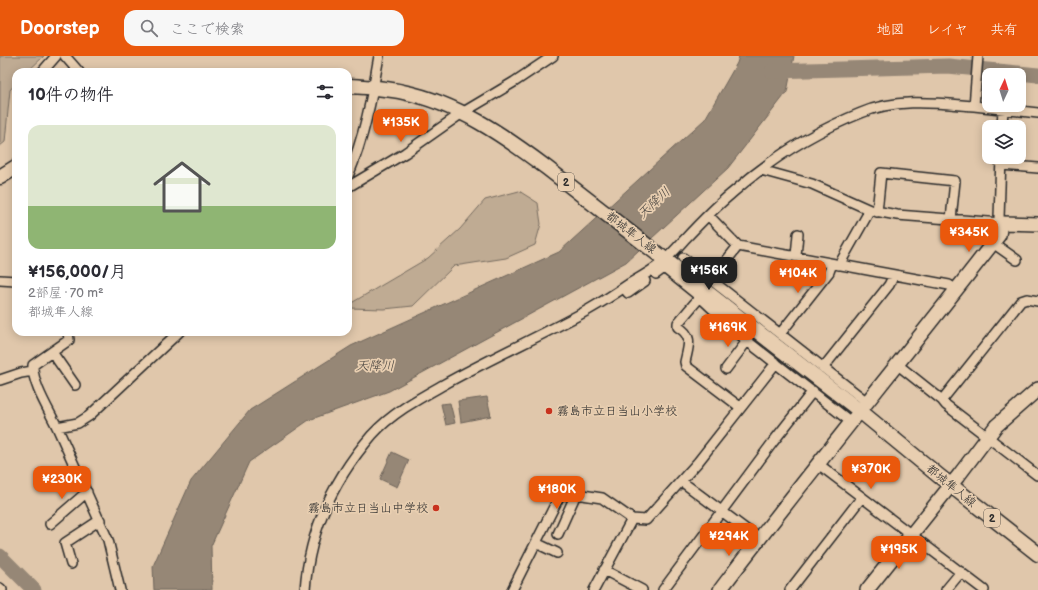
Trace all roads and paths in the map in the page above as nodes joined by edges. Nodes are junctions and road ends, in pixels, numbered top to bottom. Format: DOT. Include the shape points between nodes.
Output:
graph roads {
  1 [pos="56,56"];
  2 [pos="65,56"];
  3 [pos="379,56"];
  4 [pos="553,56"];
  5 [pos="978,56"];
  6 [pos="46,68"];
  7 [pos="75,68"];
  8 [pos="352,86"];
  9 [pos="374,88"];
  10 [pos="974,103"];
  11 [pos="982,104"];
  12 [pos="1026,111"];
  13 [pos="1038,113"];
  14 [pos="465,114"];
  15 [pos="1001,164"];
  16 [pos="1017,164"];
  17 [pos="352,167"];
  18 [pos="1038,168"];
  19 [pos="761,170"];
  20 [pos="352,185"];
  21 [pos="873,211"];
  22 [pos="708,216"];
  23 [pos="951,219"];
  24 [pos="1001,222"];
  25 [pos="1038,224"];
  26 [pos="798,234"];
  27 [pos="993,243"];
  28 [pos="738,246"];
  29 [pos="796,256"];
  30 [pos="662,258"];
  31 [pos="683,258"];
  32 [pos="1016,260"];
  33 [pos="836,264"];
  34 [pos="894,275"];
  35 [pos="0,280"];
  36 [pos="711,280"];
  37 [pos="12,281"];
  38 [pos="624,288"];
  39 [pos="956,290"];
  40 [pos="700,297"];
  41 [pos="1038,301"];
  42 [pos="780,334"];
  43 [pos="68,336"];
  44 [pos="175,336"];
  45 [pos="747,340"];
  46 [pos="52,352"];
  47 [pos="776,363"];
  48 [pos="898,365"];
  49 [pos="823,368"];
  50 [pos="726,369"];
  51 [pos="33,371"];
  52 [pos="0,380"];
  53 [pos="75,385"];
  54 [pos="1038,389"];
  55 [pos="813,391"];
  56 [pos="942,400"];
  57 [pos="740,408"];
  58 [pos="859,412"];
  59 [pos="57,427"];
  60 [pos="988,437"];
  61 [pos="817,464"];
  62 [pos="1038,475"];
  63 [pos="681,481"];
  64 [pos="950,485"];
  65 [pos="87,492"];
  66 [pos="576,494"];
  67 [pos="862,497"];
  68 [pos="722,511"];
  69 [pos="100,520"];
  70 [pos="632,520"];
  71 [pos="50,524"];
  72 [pos="558,534"];
  73 [pos="911,534"];
  74 [pos="759,540"];
  75 [pos="536,543"];
  76 [pos="557,553"];
  77 [pos="1038,554"];
  78 [pos="71,564"];
  79 [pos="604,570"];
  80 [pos="961,572"];
  81 [pos="0,588"];
  82 [pos="2,590"];
  83 [pos="120,590"];
  84 [pos="305,590"];
  85 [pos="512,590"];
  86 [pos="594,590"];
  87 [pos="642,590"];
  88 [pos="662,590"];
  89 [pos="720,590"];
  90 [pos="790,590"];
  91 [pos="867,590"];
  92 [pos="946,590"];
  93 [pos="984,590"];
  1 -- 6 [label="street"];
  2 -- 7 [label="street"];
  3 -- 9 [label="street"];
  4 -- 14 [label="street"];
  5 -- 10 [label="street"];
  8 -- 9 [label="main road, 都城隼人線 / 2"];
  9 -- 14 [label="main road, 都城隼人線 / 2" via="423,97"];
  9 -- 17 [label="street" via="358,153"];
  10 -- 11 [label="street"];
  10 -- 19 [label="street" via="909,102 875,108 801,142"];
  12 -- 13 [label="street"];
  14 -- 20 [label="street"];
  14 -- 30 [label="main road, 都城隼人線 / 2" via="529,154"];
  15 -- 24 [label="street"];
  16 -- 18 [label="street"];
  19 -- 21 [label="street" via="818,186"];
  19 -- 22 [label="street"];
  21 -- 23 [label="street"];
  21 -- 23 [label="street" via="881,173 955,181"];
  21 -- 33 [label="street"];
  22 -- 28 [label="street"];
  22 -- 30 [label="street"];
  23 -- 24 [label="street"];
  24 -- 25 [label="street"];
  24 -- 27 [label="street" via="999,235"];
  26 -- 29 [label="street"];
  27 -- 32 [label="street"];
  27 -- 39 [label="street"];
  28 -- 29 [label="street"];
  28 -- 36 [label="street"];
  29 -- 33 [label="street"];
  30 -- 38 [label="street" via="658,266"];
  30 -- 58 [label="main road, 都城隼人線 / 2"];
  31 -- 36 [label="street"];
  33 -- 34 [label="street"];
  33 -- 42 [label="street"];
  34 -- 39 [label="street" via="949,285"];
  34 -- 49 [label="street" via="889,285"];
  35 -- 37 [label="street"];
  36 -- 42 [label="street"];
  38 -- 40 [label="street" via="628,293 664,268"];
  38 -- 84 [label="street" via="590,309 469,370 413,402 396,413 373,434 337,482 325,508 312,546"];
  39 -- 48 [label="street"];
  40 -- 45 [label="street"];
  40 -- 57 [label="street" via="678,323 678,327 689,337 686,366"];
  41 -- 56 [label="street" via="1021,301"];
  42 -- 49 [label="street"];
  43 -- 46 [label="street" via="69,340"];
  44 -- 59 [label="street" via="89,416 78,423"];
  45 -- 47 [label="street"];
  45 -- 50 [label="street"];
  46 -- 51 [label="street" via="33,365"];
  46 -- 53 [label="street"];
  47 -- 55 [label="street"];
  47 -- 57 [label="street"];
  48 -- 56 [label="street"];
  48 -- 58 [label="street"];
  49 -- 58 [label="street"];
  51 -- 52 [label="street"];
  51 -- 59 [label="street"];
  54 -- 60 [label="street" via="996,426"];
  55 -- 58 [label="street"];
  55 -- 68 [label="street"];
  56 -- 60 [label="street"];
  57 -- 63 [label="street"];
  58 -- 61 [label="street"];
  58 -- 64 [label="main road, 都城隼人線 / 2"];
  59 -- 65 [label="street"];
  60 -- 62 [label="street"];
  60 -- 64 [label="street"];
  61 -- 67 [label="street"];
  61 -- 74 [label="street"];
  63 -- 68 [label="street"];
  63 -- 70 [label="street" via="646,520"];
  64 -- 73 [label="street"];
  64 -- 77 [label="main road, 都城隼人線 / 2"];
  65 -- 69 [label="street"];
  65 -- 71 [label="street"];
  66 -- 70 [label="street" via="602,498"];
  66 -- 72 [label="street"];
  66 -- 75 [label="street" via="560,495"];
  67 -- 73 [label="street"];
  67 -- 90 [label="street"];
  68 -- 74 [label="street"];
  68 -- 88 [label="street"];
  69 -- 78 [label="street" via="65,544"];
  69 -- 83 [label="street" via="108,540"];
  70 -- 79 [label="street"];
  73 -- 80 [label="street"];
  73 -- 91 [label="street"];
  74 -- 89 [label="street"];
  75 -- 76 [label="street"];
  75 -- 85 [label="street"];
  79 -- 86 [label="street"];
  79 -- 87 [label="street"];
  80 -- 92 [label="street"];
  80 -- 93 [label="street"];
  81 -- 82 [label="street"];
}
